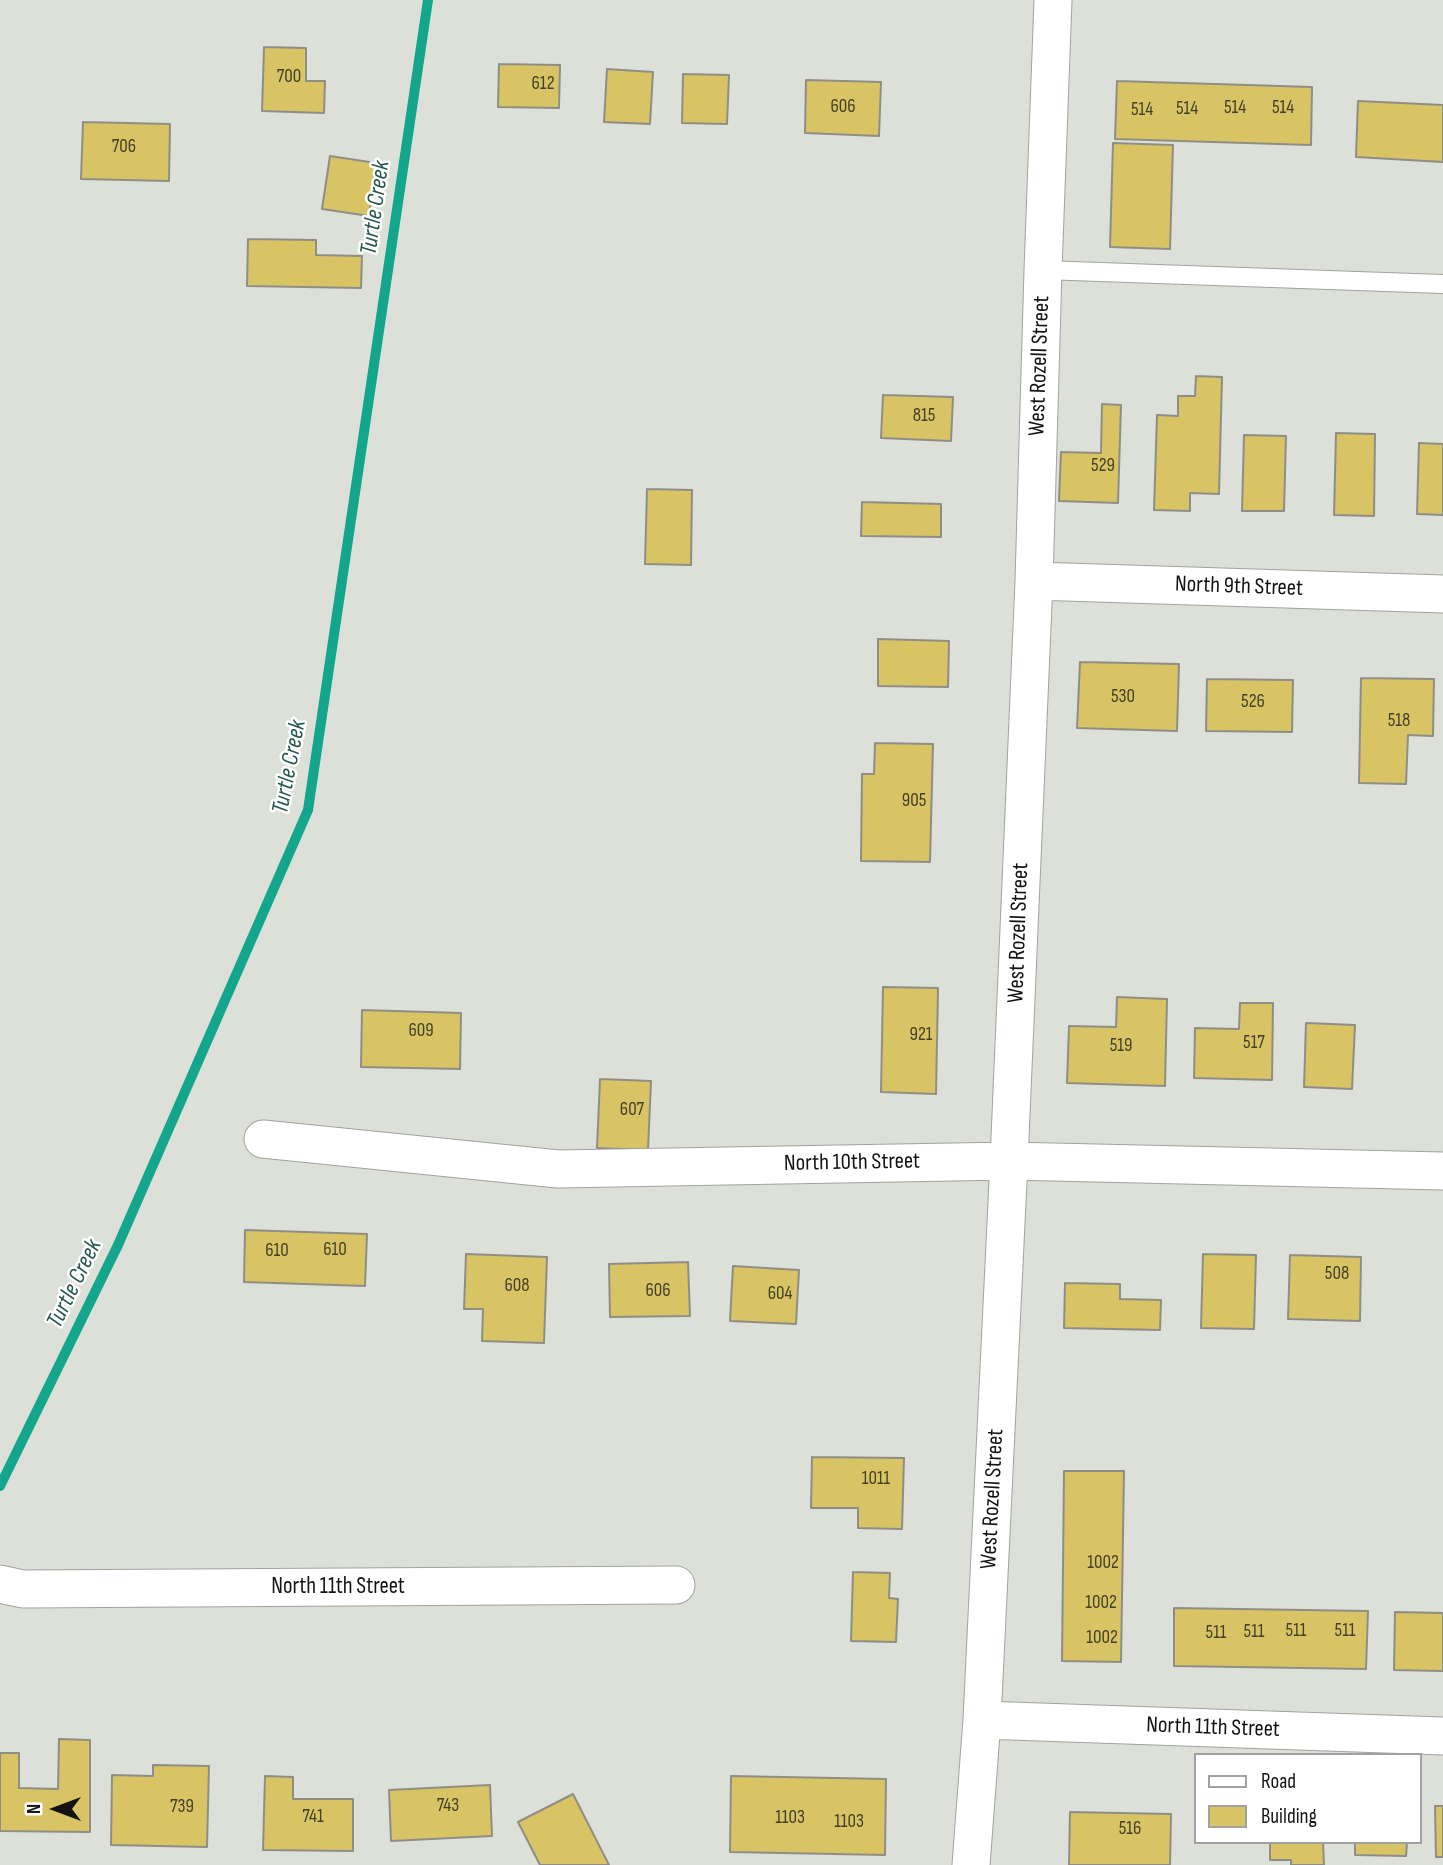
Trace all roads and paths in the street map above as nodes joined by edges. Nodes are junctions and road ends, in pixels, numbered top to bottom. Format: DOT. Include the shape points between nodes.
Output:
graph roads {
  1 [pos="1053,0"];
  2 [pos="1043,270"];
  3 [pos="1443,284"];
  4 [pos="1034,581"];
  5 [pos="1443,594"];
  6 [pos="263,1139"];
  7 [pos="1010,1161"];
  8 [pos="1443,1171"];
  9 [pos="0,1584"];
  10 [pos="676,1585"];
  11 [pos="982,1720"];
  12 [pos="1443,1736"];
  13 [pos="971,1865"];
  1 -- 2 [label="street, West Rozell Street"];
  2 -- 3 [label="lane"];
  2 -- 4 [label="street, West Rozell Street"];
  4 -- 5 [label="street, North 9th Street"];
  4 -- 7 [label="street, West Rozell Street"];
  6 -- 7 [label="street, North 10th Street" via="558,1169"];
  7 -- 8 [label="street, North 10th Street"];
  7 -- 11 [label="street, West Rozell Street"];
  9 -- 10 [label="street, North 11th Street" via="23,1589"];
  11 -- 12 [label="street, North 11th Street"];
  11 -- 13 [label="street, West Rozell Street"];
}
